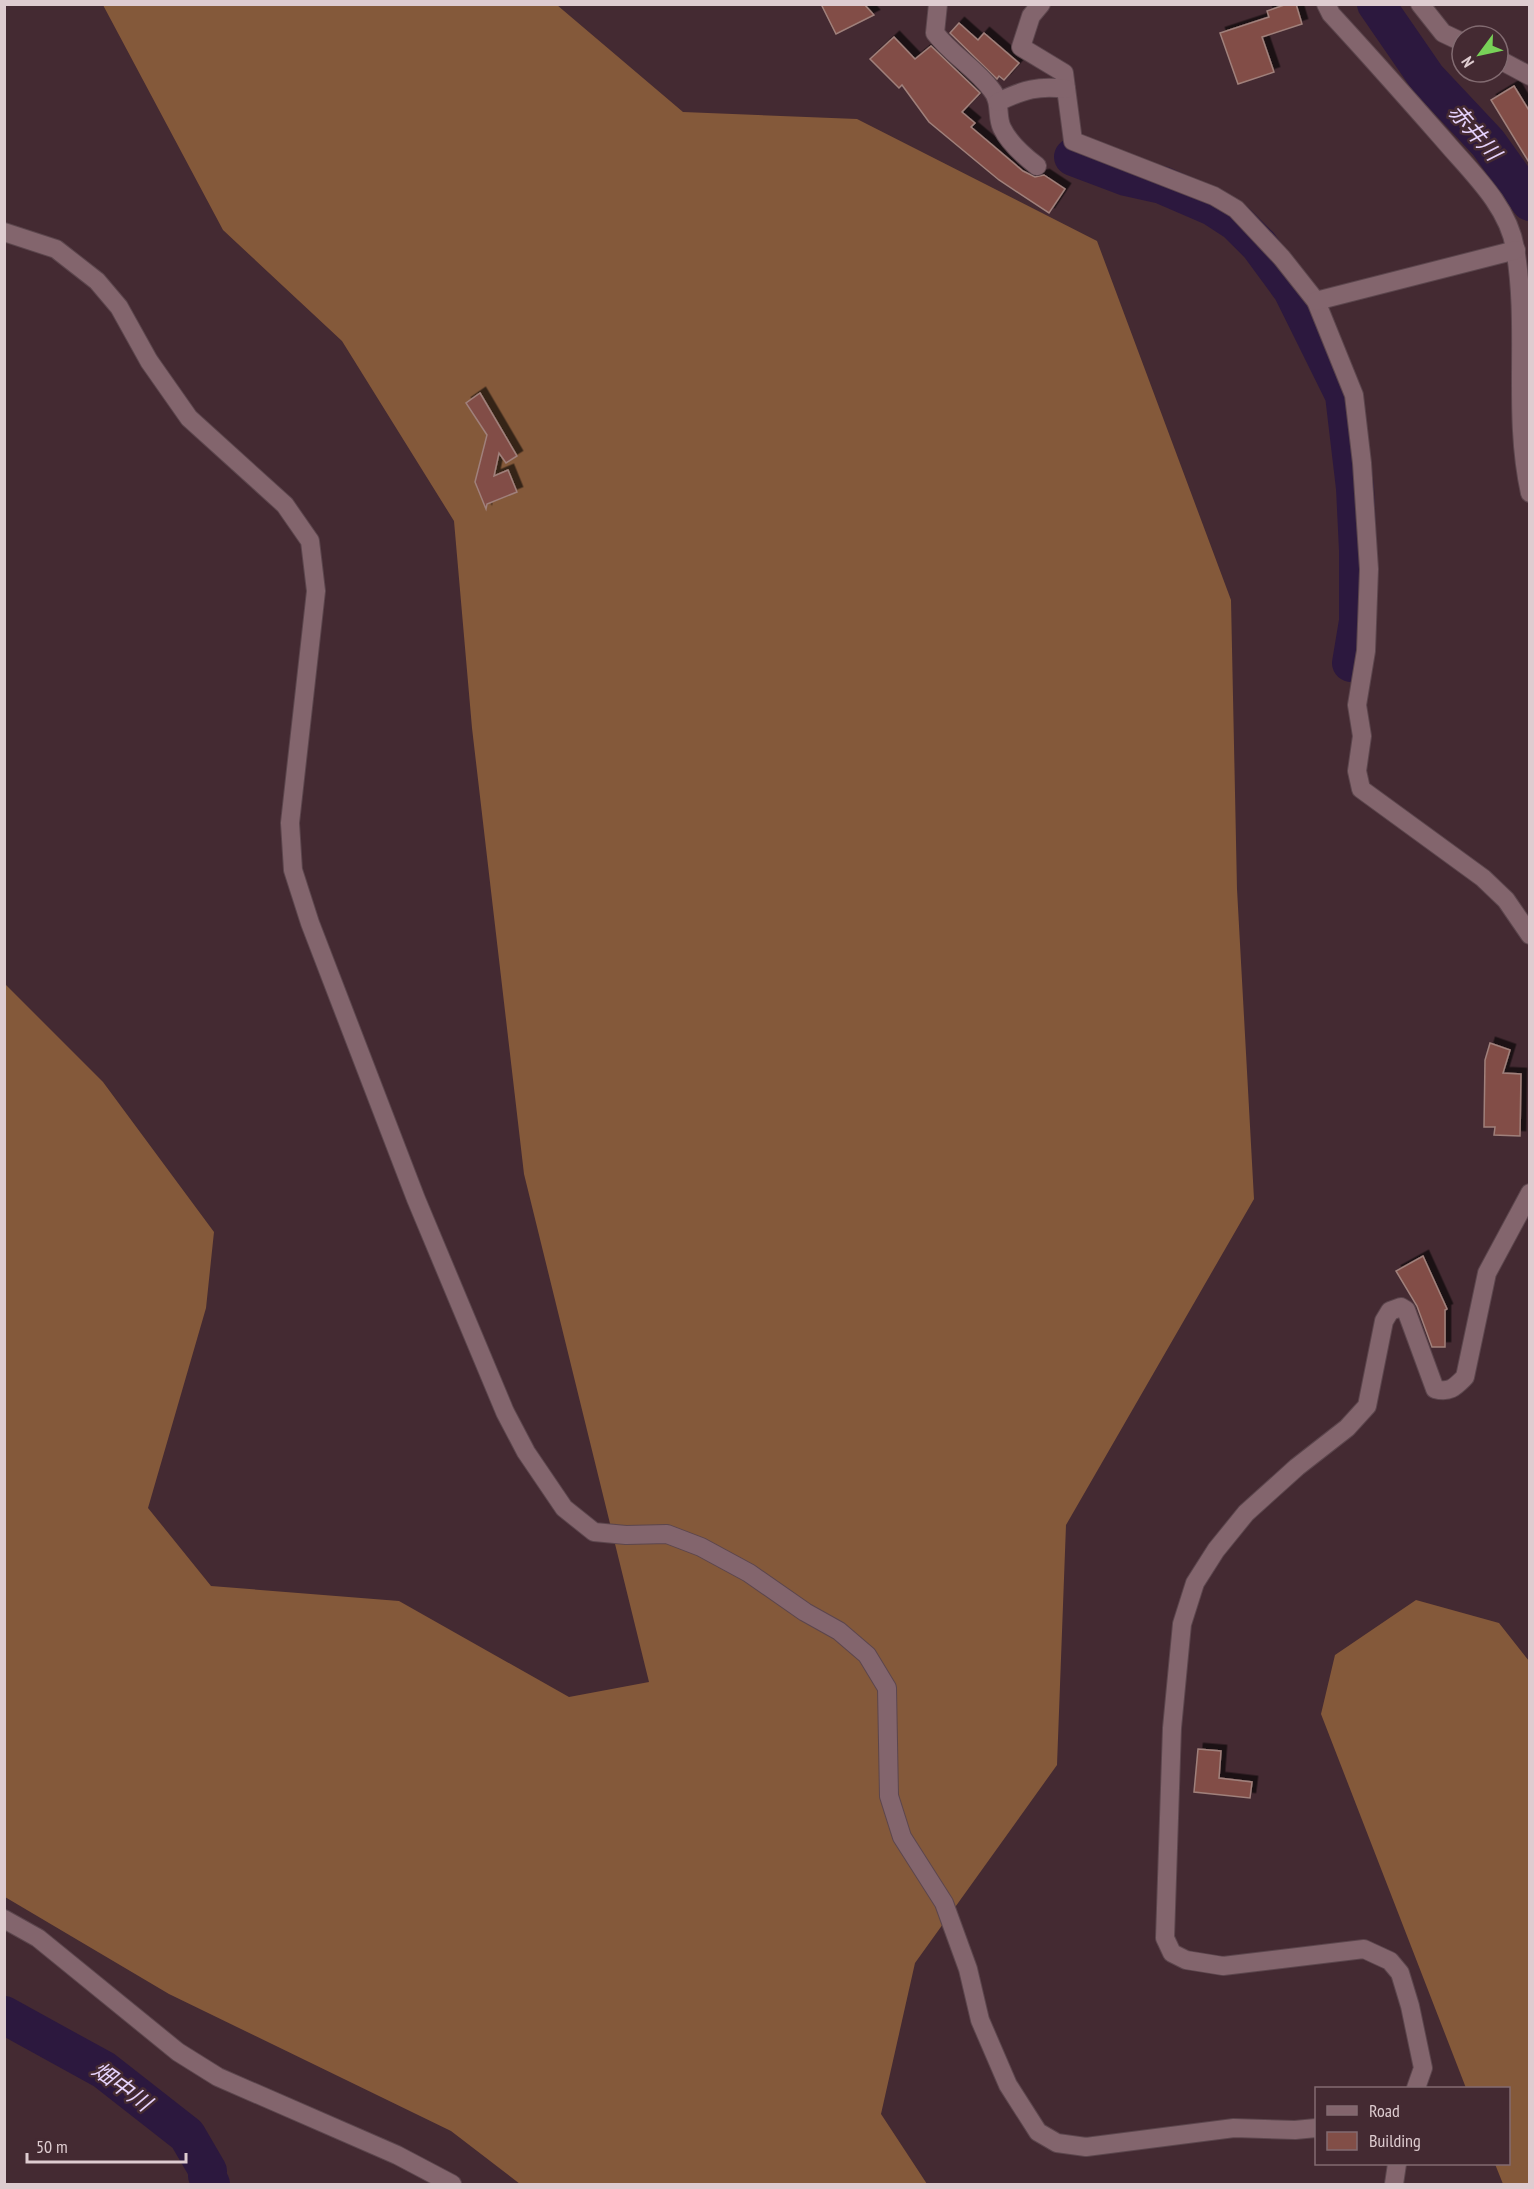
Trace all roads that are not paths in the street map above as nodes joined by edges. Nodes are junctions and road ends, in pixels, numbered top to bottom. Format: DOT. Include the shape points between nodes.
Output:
graph roads {
  1 [pos="938,4"];
  2 [pos="1041,4"];
  3 [pos="1326,4"];
  4 [pos="1420,4"];
  5 [pos="1450,36"];
  6 [pos="1510,65"];
  7 [pos="1530,76"];
  8 [pos="1066,89"];
  9 [pos="998,102"];
  10 [pos="1037,166"];
  11 [pos="4,232"];
  12 [pos="1516,250"];
  13 [pos="1316,301"];
  14 [pos="1530,493"];
  15 [pos="1530,935"];
  16 [pos="1530,1193"];
  17 [pos="4,1919"];
  18 [pos="1416,2087"];
  19 [pos="1315,2128"];
  20 [pos="1397,2165"];
  21 [pos="452,2184"];
  22 [pos="1394,2184"];
  1 -- 9 [label="street" via="935,33 948,50 992,89"];
  2 -- 8 [label="street" via="1031,16 1021,46 1064,73"];
  3 -- 12 [label="street" via="1493,198"];
  4 -- 5 [label="street"];
  6 -- 7 [label="street"];
  8 -- 9 [label="street" via="1046,86"];
  8 -- 13 [label="street" via="1073,141 1214,196 1236,209"];
  9 -- 10 [label="street" via="1001,127"];
  11 -- 19 [label="street" via="56,249 97,281 119,307 149,361 189,418 285,505 310,541 316,591 290,824 293,870 416,1199 505,1412 526,1452 564,1508 594,1532 667,1534 701,1547 749,1573 838,1631 867,1655 887,1688 889,1796 902,1838 944,1903 968,1969 980,2020 1008,2085 1038,2132 1057,2143 1086,2146 1234,2128"];
  12 -- 13 [label="street"];
  12 -- 14 [label="street" via="1522,315 1520,414"];
  13 -- 15 [label="street" via="1354,395 1362,463 1369,569 1366,651 1357,705 1362,736 1357,771 1362,789 1483,878 1506,900"];
  16 -- 18 [label="street" via="1487,1273 1465,1377 1454,1388 1435,1389 1406,1311 1401,1307 1390,1311 1384,1321 1367,1406 1347,1428 1246,1513 1195,1583 1182,1624 1172,1728 1165,1938 1172,1953 1186,1960 1223,1966 1364,1949 1390,1961 1400,1973 1423,2068"];
  17 -- 21 [label="street" via="38,1938 178,2052 218,2077 397,2155"];
  20 -- 22 [label="street"];
}
